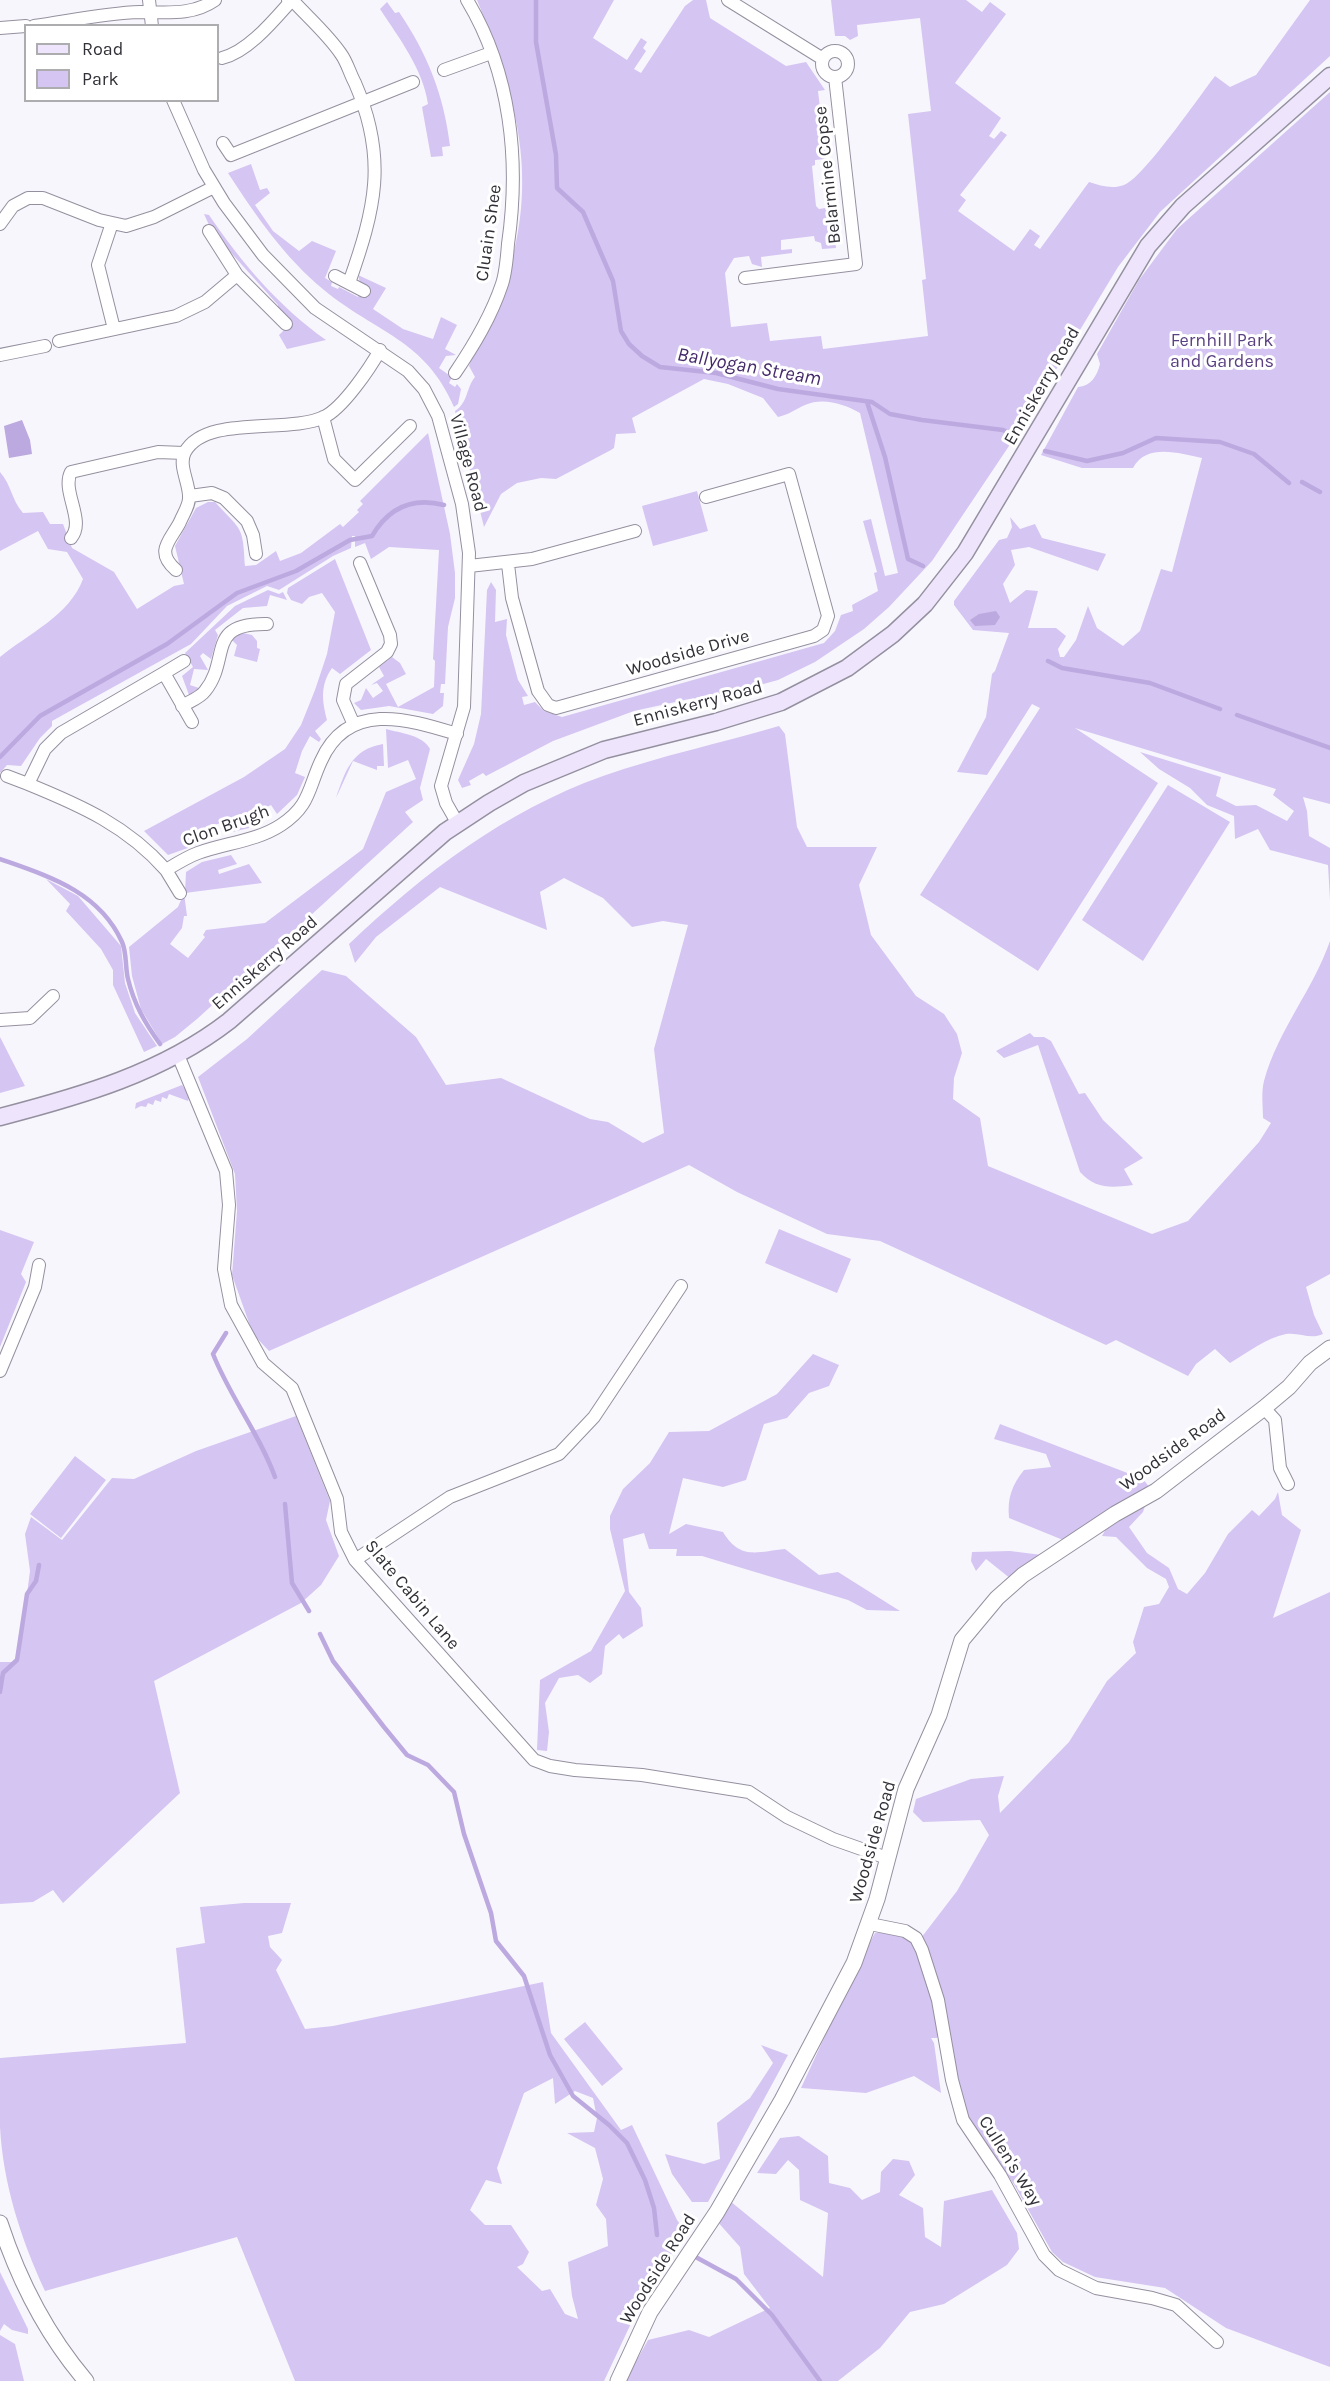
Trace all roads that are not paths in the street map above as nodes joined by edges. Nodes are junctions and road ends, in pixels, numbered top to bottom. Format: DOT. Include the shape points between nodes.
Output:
graph roads {
  1 [pos="149,0"];
  2 [pos="216,0"];
  3 [pos="467,0"];
  4 [pos="728,0"];
  5 [pos="293,1"];
  6 [pos="151,19"];
  7 [pos="67,24"];
  8 [pos="24,26"];
  9 [pos="0,28"];
  10 [pos="492,53"];
  11 [pos="222,58"];
  12 [pos="823,59"];
  13 [pos="444,70"];
  14 [pos="1330,76"];
  15 [pos="836,77"];
  16 [pos="413,82"];
  17 [pos="363,101"];
  18 [pos="173,102"];
  19 [pos="223,143"];
  20 [pos="214,187"];
  21 [pos="112,223"];
  22 [pos="0,224"];
  23 [pos="209,231"];
  24 [pos="237,275"];
  25 [pos="335,276"];
  26 [pos="745,278"];
  27 [pos="349,283"];
  28 [pos="364,291"];
  29 [pos="286,324"];
  30 [pos="114,329"];
  31 [pos="59,341"];
  32 [pos="45,346"];
  33 [pos="380,350"];
  34 [pos="0,355"];
  35 [pos="455,373"];
  36 [pos="323,417"];
  37 [pos="410,426"];
  38 [pos="184,453"];
  39 [pos="190,496"];
  40 [pos="706,497"];
  41 [pos="635,531"];
  42 [pos="71,538"];
  43 [pos="256,554"];
  44 [pos="360,563"];
  45 [pos="508,564"];
  46 [pos="470,566"];
  47 [pos="176,570"];
  48 [pos="267,624"];
  49 [pos="184,661"];
  50 [pos="164,673"];
  51 [pos="182,706"];
  52 [pos="192,722"];
  53 [pos="354,725"];
  54 [pos="457,734"];
  55 [pos="7,776"];
  56 [pos="28,783"];
  57 [pos="458,824"];
  58 [pos="166,870"];
  59 [pos="180,893"];
  60 [pos="53,996"];
  61 [pos="0,1020"];
  62 [pos="178,1056"];
  63 [pos="0,1117"];
  64 [pos="39,1265"];
  65 [pos="681,1286"];
  66 [pos="1330,1348"];
  67 [pos="0,1371"];
  68 [pos="1264,1408"];
  69 [pos="1288,1484"];
  70 [pos="356,1560"];
  71 [pos="887,1858"];
  72 [pos="870,1924"];
  73 [pos="0,2223"];
  74 [pos="1217,2342"];
  75 [pos="86,2381"];
  76 [pos="618,2381"];
  1 -- 6 [label="street"];
  2 -- 6 [label="street"];
  3 -- 10 [label="street, Cluain Shee"];
  4 -- 12 [label="street, Belarmine Copse"];
  5 -- 11 [label="street" via="266,30"];
  5 -- 17 [label="street" via="342,54"];
  6 -- 7 [label="street"];
  8 -- 9 [label="street"];
  10 -- 13 [label="street"];
  10 -- 35 [label="street, Cluain Shee" via="515,162 514,207 503,282 482,333"];
  12 -- 15 [label="street, Belarmine Copse" via="824,71"];
  12 -- 15 [label="street, Belarmine Copse" via="836,51 846,58 847,70"];
  14 -- 57 [label="main road, Enniskerry Road" via="1183,206 1149,246 965,554 925,604 893,634 847,668 781,702 576,760 524,783"];
  15 -- 26 [label="street, Belarmine Copse" via="856,264"];
  16 -- 17 [label="street"];
  17 -- 19 [label="street" via="231,155"];
  17 -- 27 [label="street" via="377,172 367,232"];
  18 -- 20 [label="street, Village Road"];
  20 -- 21 [label="street" via="154,217 126,226"];
  20 -- 33 [label="street, Village Road" via="248,238 281,276 323,314"];
  21 -- 22 [label="street" via="43,198 28,198 13,206"];
  21 -- 30 [label="street" via="98,265"];
  23 -- 24 [label="street"];
  24 -- 29 [label="street"];
  24 -- 30 [label="street" via="205,302 176,316"];
  25 -- 27 [label="street"];
  27 -- 28 [label="street"];
  30 -- 31 [label="street"];
  32 -- 34 [label="street"];
  33 -- 36 [label="street" via="365,376"];
  33 -- 46 [label="street, Village Road" via="408,370 424,389 438,416 462,504"];
  36 -- 37 [label="street" via="334,459 355,480"];
  36 -- 38 [label="street" via="283,426 213,432"];
  38 -- 39 [label="street"];
  38 -- 42 [label="street" via="158,452 71,472 68,485 76,529"];
  39 -- 43 [label="street" via="212,493 224,498 247,521"];
  39 -- 47 [label="street" via="166,543 169,564"];
  40 -- 45 [label="street, Woodside Drive" via="789,474 828,616 823,630 814,636 556,708 548,705 538,691 512,598"];
  41 -- 45 [label="street"];
  44 -- 53 [label="street" via="391,644 387,652 346,684 343,700"];
  45 -- 46 [label="street"];
  46 -- 54 [label="street, Village Road" via="464,707"];
  48 -- 51 [label="street" via="233,630 224,638 207,689"];
  49 -- 50 [label="street"];
  50 -- 51 [label="street"];
  50 -- 56 [label="street" via="61,733 45,749"];
  51 -- 52 [label="street"];
  53 -- 54 [label="street" via="376,719 402,719"];
  53 -- 58 [label="street, Clon Brugh" via="326,750 311,793 280,826 266,834 192,855"];
  54 -- 57 [label="street, Village Road" via="441,786"];
  55 -- 56 [label="street"];
  56 -- 58 [label="street" via="117,825"];
  57 -- 62 [label="main road, Enniskerry Road" via="229,1021"];
  58 -- 59 [label="street"];
  60 -- 61 [label="street" via="30,1018"];
  62 -- 63 [label="main road, Enniskerry Road" via="121,1081"];
  62 -- 70 [label="street, Slate Cabin Lane" via="226,1171 229,1205 224,1269 231,1305 263,1363 292,1388 337,1499 341,1532"];
  64 -- 67 [label="street"];
  65 -- 70 [label="street" via="594,1417 559,1454 450,1497"];
  66 -- 68 [label="street, Woodside Road"];
  68 -- 69 [label="street" via="1275,1420 1280,1468"];
  68 -- 71 [label="street, Woodside Road" via="1156,1491 1046,1559 997,1598 962,1640 939,1715 906,1789"];
  70 -- 71 [label="street, Slate Cabin Lane" via="534,1760 567,1769 642,1775 749,1792 833,1839"];
  71 -- 72 [label="street, Woodside Road"];
  72 -- 74 [label="street, Cullen's Way" via="906,1930 919,1944 938,2000 963,2120 1000,2175 1044,2255 1059,2270 1096,2288 1176,2305"];
  72 -- 76 [label="street, Woodside Road" via="854,1963 782,2100 717,2212 650,2312"];
  73 -- 75 [label="street" via="34,2307"];
}
